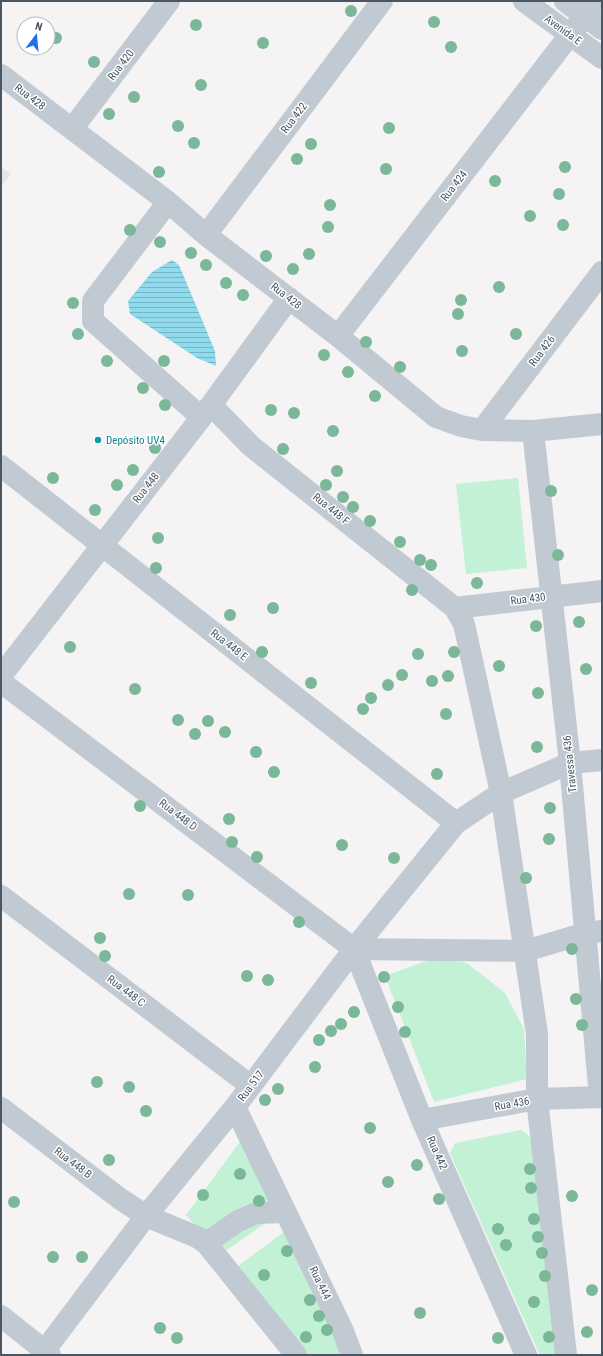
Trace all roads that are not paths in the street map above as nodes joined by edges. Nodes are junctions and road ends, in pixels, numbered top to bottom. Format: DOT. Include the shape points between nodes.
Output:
graph roads {
  1 [pos="169,1"];
  2 [pos="382,1"];
  3 [pos="524,1"];
  4 [pos="565,1"];
  5 [pos="595,16"];
  6 [pos="571,36"];
  7 [pos="602,58"];
  8 [pos="1,75"];
  9 [pos="72,129"];
  10 [pos="168,202"];
  11 [pos="206,235"];
  12 [pos="602,272"];
  13 [pos="289,298"];
  14 [pos="338,336"];
  15 [pos="206,411"];
  16 [pos="602,424"];
  17 [pos="482,430"];
  18 [pos="533,431"];
  19 [pos="1,466"];
  20 [pos="102,545"];
  21 [pos="602,592"];
  22 [pos="552,596"];
  23 [pos="455,608"];
  24 [pos="1,676"];
  25 [pos="1,682"];
  26 [pos="602,760"];
  27 [pos="570,764"];
  28 [pos="501,793"];
  29 [pos="456,823"];
  30 [pos="1,896"];
  31 [pos="594,932"];
  32 [pos="354,949"];
  33 [pos="525,952"];
  34 [pos="251,1086"];
  35 [pos="601,1097"];
  36 [pos="537,1099"];
  37 [pos="235,1107"];
  38 [pos="1,1108"];
  39 [pos="422,1120"];
  40 [pos="285,1212"];
  41 [pos="146,1216"];
  42 [pos="206,1244"];
  43 [pos="1,1316"];
  44 [pos="48,1352"];
  45 [pos="296,1355"];
  46 [pos="352,1355"];
  47 [pos="526,1355"];
  48 [pos="566,1355"];
  1 -- 9 [label="street, Rua 420"];
  2 -- 11 [label="street, Rua 422"];
  3 -- 6 [label="street, Avenida E"];
  4 -- 5 [label="street"];
  5 -- 6 [label="street, Rua 424"];
  6 -- 7 [label="street, Avenida E"];
  6 -- 14 [label="street, Rua 424"];
  8 -- 9 [label="street, Rua 428"];
  9 -- 10 [label="street, Rua 428"];
  10 -- 11 [label="street, Rua 428"];
  10 -- 15 [label="street, Rua 448 F" via="93,301 93,321"];
  11 -- 13 [label="street, Rua 428"];
  12 -- 17 [label="street, Rua 426"];
  13 -- 14 [label="street, Rua 428"];
  13 -- 15 [label="street, Rua 448"];
  14 -- 17 [label="street, Rua 428" via="436,417"];
  15 -- 20 [label="street, Rua 448"];
  15 -- 23 [label="street, Rua 448 F"];
  16 -- 18 [label="street, Rua 428"];
  17 -- 18 [label="street, Rua 428"];
  18 -- 22 [label="street, Travessa 436"];
  19 -- 20 [label="street, Rua 448 E"];
  20 -- 24 [label="street, Rua 448"];
  20 -- 29 [label="street, Rua 448 E"];
  21 -- 22 [label="street, Rua 430"];
  22 -- 23 [label="street, Rua 430"];
  22 -- 27 [label="street, Travessa 436"];
  23 -- 28 [label="street" via="464,624"];
  25 -- 32 [label="street, Rua 448 D"];
  26 -- 27 [label="street, Rua 517"];
  27 -- 28 [label="street, Rua 517"];
  27 -- 31 [label="street, Travessa 436"];
  28 -- 29 [label="street, Rua 517"];
  28 -- 33 [label="street"];
  29 -- 32 [label="street, Rua 517"];
  30 -- 34 [label="street, Rua 448 C"];
  31 -- 33 [label="street"];
  31 -- 35 [label="street, Travessa 436"];
  32 -- 33 [label="street"];
  32 -- 34 [label="street, Rua 517"];
  32 -- 39 [label="street, Rua 442"];
  33 -- 36 [label="street" via="537,1034"];
  34 -- 37 [label="street, Rua 517"];
  35 -- 36 [label="street, Rua 436"];
  36 -- 39 [label="street, Rua 436"];
  36 -- 48 [label="street"];
  37 -- 40 [label="street, Rua 444"];
  37 -- 41 [label="street, Rua 517"];
  38 -- 41 [label="street, Rua 448 B"];
  39 -- 47 [label="street, Rua 442"];
  40 -- 42 [label="street" via="256,1213 238,1221"];
  40 -- 46 [label="street, Rua 444" via="343,1331"];
  41 -- 42 [label="street" via="197,1237"];
  41 -- 44 [label="street, Rua 517"];
  42 -- 45 [label="street"];
  43 -- 44 [label="street"];
}
